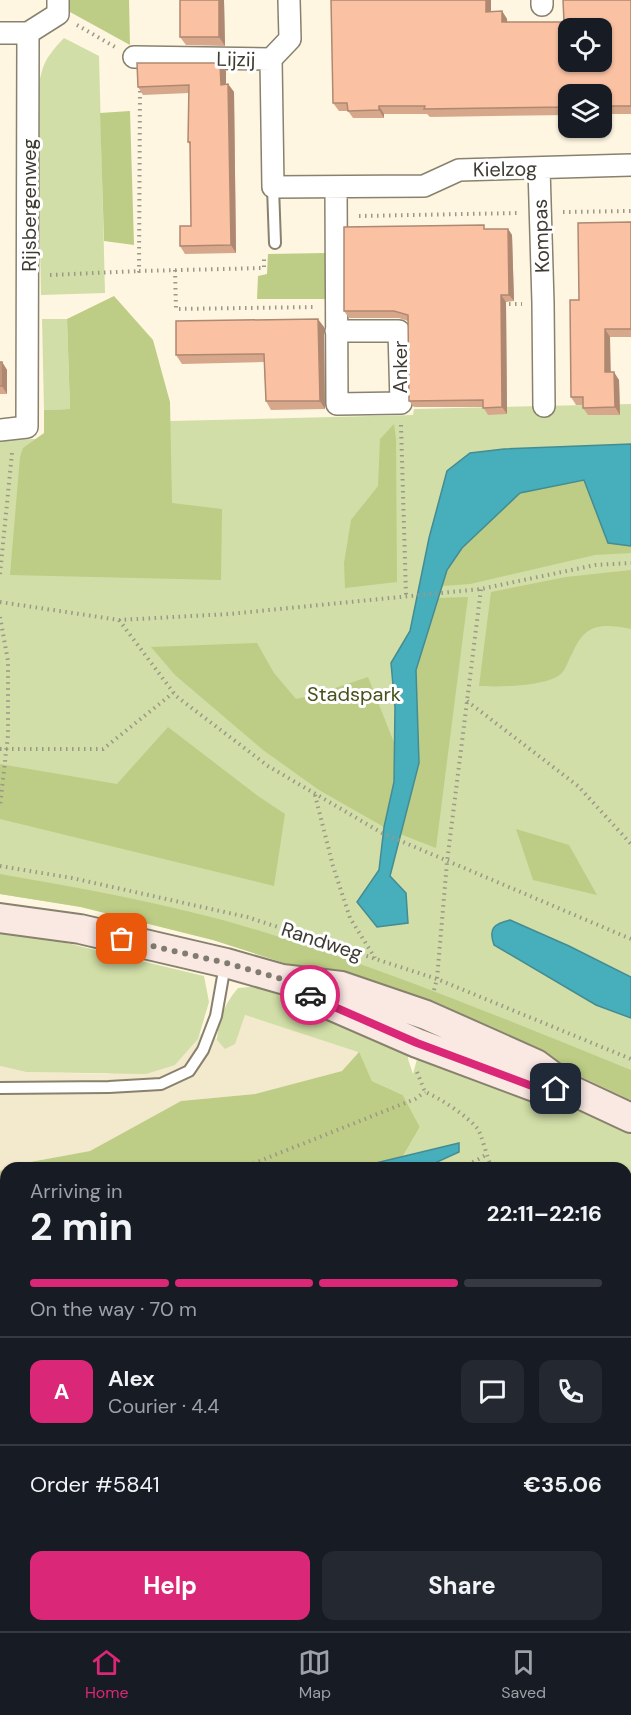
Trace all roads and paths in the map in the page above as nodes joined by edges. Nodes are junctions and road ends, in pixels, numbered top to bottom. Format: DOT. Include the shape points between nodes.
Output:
graph roads {
  1 [pos="289,0"];
  2 [pos="58,7"];
  3 [pos="0,33"];
  4 [pos="28,33"];
  5 [pos="137,58"];
  6 [pos="271,59"];
  7 [pos="631,165"];
  8 [pos="539,168"];
  9 [pos="273,187"];
  10 [pos="336,187"];
  11 [pos="631,211"];
  12 [pos="541,213"];
  13 [pos="336,217"];
  14 [pos="275,243"];
  15 [pos="175,270"];
  16 [pos="139,271"];
  17 [pos="29,276"];
  18 [pos="543,303"];
  19 [pos="499,304"];
  20 [pos="336,306"];
  21 [pos="336,331"];
  22 [pos="401,404"];
  23 [pos="544,406"];
  24 [pos="27,427"];
  25 [pos="0,430"];
  26 [pos="631,563"];
  27 [pos="0,574"];
  28 [pos="481,589"];
  29 [pos="406,595"];
  30 [pos="0,602"];
  31 [pos="0,617"];
  32 [pos="119,620"];
  33 [pos="173,693"];
  34 [pos="467,700"];
  35 [pos="0,750"];
  36 [pos="6,750"];
  37 [pos="315,794"];
  38 [pos="0,806"];
  39 [pos="631,844"];
  40 [pos="447,862"];
  41 [pos="0,866"];
  42 [pos="0,918"];
  43 [pos="631,939"];
  44 [pos="376,959"];
  45 [pos="226,963"];
  46 [pos="282,979"];
  47 [pos="437,979"];
  48 [pos="426,1015"];
  49 [pos="417,1043"];
  50 [pos="631,1059"];
  51 [pos="0,1088"];
  52 [pos="571,1090"];
  53 [pos="425,1092"];
  54 [pos="631,1118"];
  55 [pos="486,1155"];
  56 [pos="257,1162"];
  57 [pos="473,1162"];
  58 [pos="489,1162"];
  1 -- 6 [label="street, Lijzij" via="290,39"];
  2 -- 4 [label="street"];
  2 -- 5 [label="path"];
  3 -- 4 [label="street"];
  4 -- 17 [label="street, Rijsbergenweg"];
  5 -- 6 [label="street, Lijzij"];
  5 -- 16 [label="path"];
  6 -- 9 [label="street"];
  7 -- 8 [label="street, Kielzog"];
  8 -- 10 [label="street, Kielzog" via="459,170 424,186"];
  8 -- 12 [label="street, Kompas"];
  9 -- 10 [label="street, Kielzog"];
  9 -- 14 [label="lane"];
  10 -- 13 [label="street, Anker"];
  11 -- 12 [label="path"];
  12 -- 13 [label="path"];
  12 -- 18 [label="street, Kompas"];
  13 -- 20 [label="street, Anker"];
  14 -- 15 [label="path" via="264,253 264,268"];
  15 -- 16 [label="path"];
  15 -- 20 [label="path" via="176,309"];
  16 -- 17 [label="path"];
  17 -- 24 [label="street, Rijsbergenweg"];
  18 -- 19 [label="path"];
  18 -- 23 [label="street, Kompas"];
  20 -- 21 [label="street, Anker"];
  21 -- 22 [label="street, Anker" via="399,331"];
  21 -- 22 [label="street, Anker" via="337,404"];
  22 -- 29 [label="path"];
  24 -- 25 [label="street"];
  24 -- 27 [label="path" via="27,436 11,454"];
  26 -- 28 [label="path" via="595,565"];
  28 -- 29 [label="path"];
  28 -- 34 [label="path"];
  29 -- 32 [label="path" via="229,614"];
  30 -- 32 [label="path"];
  31 -- 36 [label="path" via="8,661"];
  32 -- 33 [label="path"];
  33 -- 36 [label="path" via="103,749"];
  33 -- 37 [label="path" via="268,766"];
  34 -- 39 [label="path" via="578,786"];
  34 -- 40 [label="path"];
  35 -- 36 [label="path"];
  36 -- 38 [label="path"];
  37 -- 40 [label="path" via="382,834"];
  37 -- 44 [label="path" via="350,918"];
  40 -- 43 [label="path"];
  40 -- 47 [label="path"];
  41 -- 44 [label="path, Randweg" via="247,917"];
  42 -- 45 [label="main road, Randweg" via="81,929"];
  44 -- 47 [label="path, Randweg"];
  45 -- 46 [label="main road, Randweg"];
  45 -- 51 [label="lane" via="216,1016 203,1050 189,1071 161,1084"];
  46 -- 48 [label="main road, Randweg" via="341,986"];
  46 -- 49 [label="main road, Randweg" via="323,1002"];
  47 -- 48 [label="path"];
  47 -- 50 [label="path, Randweg"];
  48 -- 52 [label="main road, Randweg" via="537,1064"];
  49 -- 52 [label="main road, Randweg" via="540,1089"];
  49 -- 53 [label="path" via="414,1054"];
  52 -- 54 [label="main road, Randweg"];
  53 -- 55 [label="path" via="478,1129"];
  53 -- 56 [label="path"];
  55 -- 57 [label="path"];
  55 -- 58 [label="path"];
}
